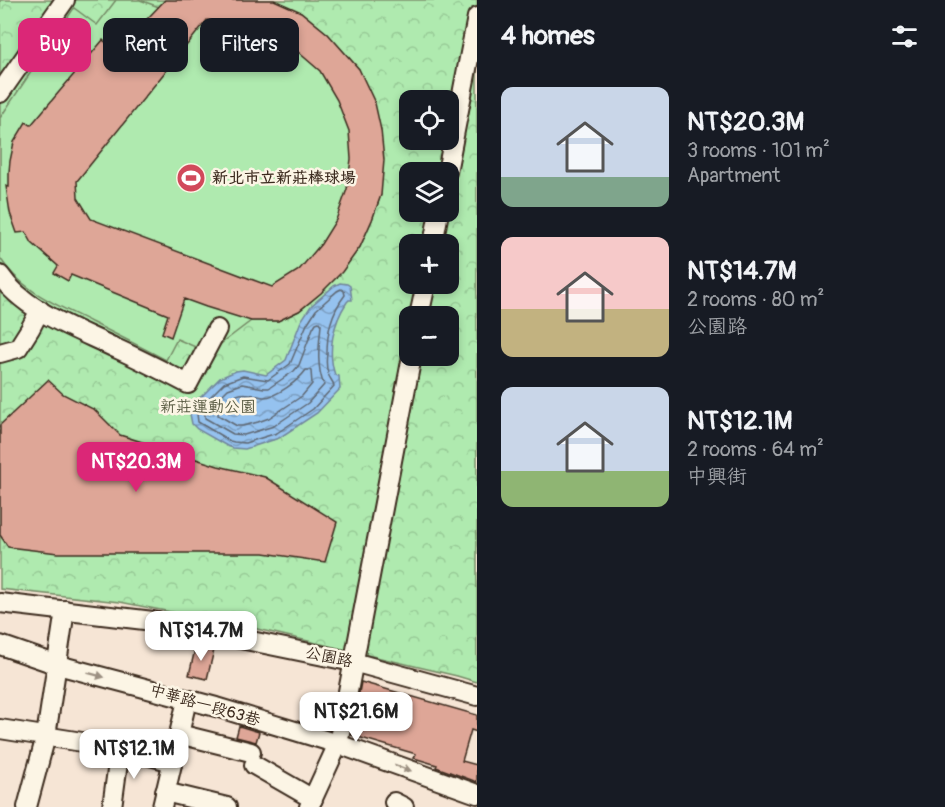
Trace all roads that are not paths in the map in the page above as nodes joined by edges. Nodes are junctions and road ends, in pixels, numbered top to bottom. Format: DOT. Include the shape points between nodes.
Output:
graph roads {
  1 [pos="65,0"];
  2 [pos="477,17"];
  3 [pos="0,93"];
  4 [pos="449,162"];
  5 [pos="0,275"];
  6 [pos="40,310"];
  7 [pos="217,329"];
  8 [pos="0,353"];
  9 [pos="410,366"];
  10 [pos="0,603"];
  11 [pos="65,610"];
  12 [pos="0,645"];
  13 [pos="353,662"];
  14 [pos="58,665"];
  15 [pos="477,696"];
  16 [pos="187,700"];
  17 [pos="0,729"];
  18 [pos="179,734"];
  19 [pos="46,736"];
  20 [pos="338,744"];
  21 [pos="120,748"];
  22 [pos="172,762"];
  23 [pos="477,795"];
  24 [pos="164,800"];
  25 [pos="311,803"];
  26 [pos="27,807"];
  27 [pos="112,807"];
  28 [pos="227,807"];
  29 [pos="472,807"];
  1 -- 3 [label="street"];
  2 -- 4 [label="street"];
  5 -- 6 [label="street" via="19,296"];
  6 -- 7 [label="street" via="188,384"];
  6 -- 8 [label="street" via="18,348"];
  9 -- 13 [label="street"];
  10 -- 11 [label="street, 公園路"];
  11 -- 13 [label="street, 公園路" via="153,621"];
  11 -- 14 [label="street"];
  12 -- 14 [label="street, 中華路一段63巷"];
  13 -- 15 [label="street, 公園路"];
  13 -- 20 [label="street"];
  14 -- 16 [label="street, 中華路一段63巷, one-way"];
  14 -- 19 [label="street"];
  16 -- 18 [label="street"];
  16 -- 20 [label="street, 中華路一段63巷"];
  17 -- 19 [label="street"];
  18 -- 22 [label="street"];
  18 -- 25 [label="street" via="252,758"];
  19 -- 21 [label="street"];
  19 -- 26 [label="street"];
  20 -- 23 [label="street, 中華路一段63巷, one-way"];
  20 -- 25 [label="street"];
  21 -- 22 [label="street"];
  21 -- 27 [label="street"];
  22 -- 24 [label="street"];
  23 -- 29 [label="street"];
  24 -- 28 [label="street"];
}
